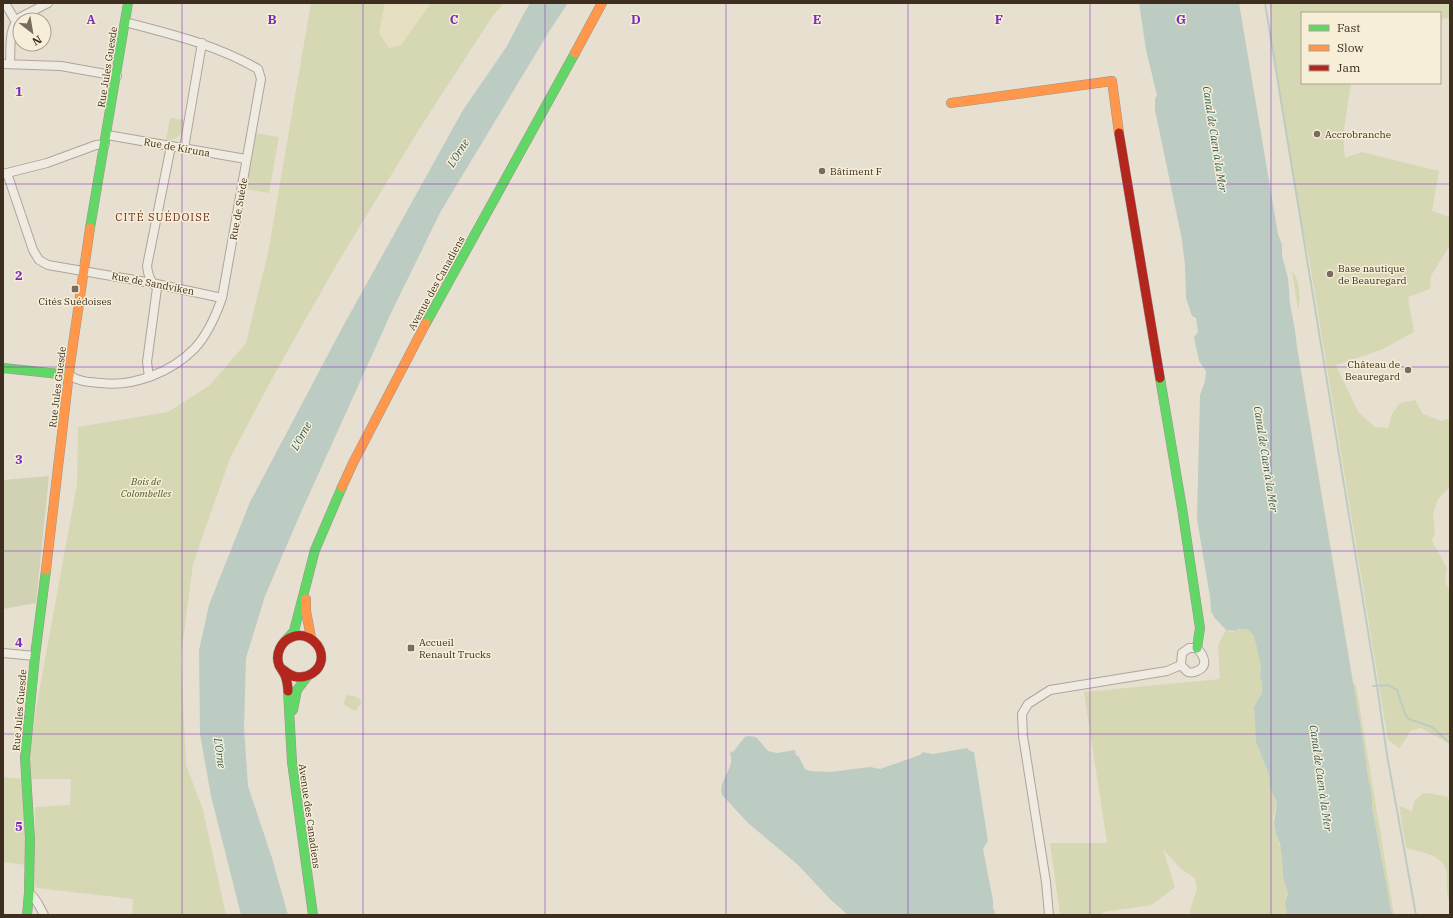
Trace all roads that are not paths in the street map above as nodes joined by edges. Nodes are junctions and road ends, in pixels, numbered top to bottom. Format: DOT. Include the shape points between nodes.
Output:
graph roads {
  1 [pos="6,3"];
  2 [pos="48,3"];
  3 [pos="128,3"];
  4 [pos="602,3"];
  5 [pos="31,12"];
  6 [pos="12,14"];
  7 [pos="125,22"];
  8 [pos="12,32"];
  9 [pos="202,43"];
  10 [pos="6,64"];
  11 [pos="117,76"];
  12 [pos="951,103"];
  13 [pos="106,139"];
  14 [pos="171,146"];
  15 [pos="184,148"];
  16 [pos="246,159"];
  17 [pos="5,173"];
  18 [pos="83,270"];
  19 [pos="152,282"];
  20 [pos="222,298"];
  21 [pos="3,368"];
  22 [pos="69,375"];
  23 [pos="149,377"];
  24 [pos="306,582"];
  25 [pos="311,638"];
  26 [pos="287,639"];
  27 [pos="1198,648"];
  28 [pos="3,653"];
  29 [pos="35,656"];
  30 [pos="1181,665"];
  31 [pos="282,669"];
  32 [pos="307,677"];
  33 [pos="291,720"];
  34 [pos="29,893"];
  35 [pos="27,915"];
  36 [pos="44,915"];
  37 [pos="313,915"];
  38 [pos="1049,915"];
  1 -- 6 [label="street"];
  2 -- 5 [label="street"];
  3 -- 7 [label="street, Rue Jules Guesde"];
  4 -- 24 [label="street, Avenue des Canadiens" via="407,358 323,529 314,550"];
  7 -- 9 [label="street, Rue de Suède"];
  7 -- 11 [label="street, Rue Jules Guesde"];
  8 -- 10 [label="street"];
  9 -- 15 [label="street"];
  9 -- 16 [label="street, Rue de Suède" via="239,58 258,70 261,79"];
  10 -- 11 [label="street" via="61,66"];
  11 -- 13 [label="street, Rue Jules Guesde"];
  12 -- 27 [label="street" via="1112,81 1182,508 1200,628"];
  13 -- 14 [label="street, Rue de Kiruna"];
  13 -- 17 [label="street" via="47,163"];
  13 -- 18 [label="street, Rue Jules Guesde"];
  14 -- 15 [label="street, Rue de Kiruna"];
  14 -- 19 [label="street" via="147,266"];
  15 -- 16 [label="street, Rue de Kiruna"];
  16 -- 20 [label="street, Rue de Suède"];
  17 -- 18 [label="street, Rue de Sandviken" via="39,260 48,265"];
  18 -- 19 [label="street, Rue de Sandviken"];
  18 -- 22 [label="street, Rue Jules Guesde"];
  19 -- 20 [label="street, Rue de Sandviken"];
  19 -- 23 [label="street" via="157,288 147,362"];
  20 -- 23 [label="street, Rue de Suède" via="214,319 195,347 171,366"];
  21 -- 22 [label="street"];
  22 -- 23 [label="street, Rue de Suède" via="76,380 113,385"];
  22 -- 29 [label="street, Rue Jules Guesde"];
  24 -- 25 [label="street, Avenue des Canadiens" via="306,611"];
  24 -- 26 [label="street, Avenue des Canadiens" via="294,631"];
  25 -- 26 [label="street" via="299,635"];
  25 -- 32 [label="street" via="319,647 321,660 316,671"];
  26 -- 31 [label="street" via="279,650 279,663"];
  27 -- 30 [label="street" via="1189,648 1182,653"];
  27 -- 30 [label="street" via="1205,663 1202,668 1188,672"];
  28 -- 29 [label="street"];
  29 -- 34 [label="street, Rue Jules Guesde" via="25,758 30,838"];
  30 -- 38 [label="street" via="1167,671 1050,690 1028,704 1022,714"];
  31 -- 32 [label="street" via="293,677"];
  31 -- 33 [label="street, Avenue des Canadiens"];
  32 -- 33 [label="street, Avenue des Canadiens" via="297,690"];
  33 -- 37 [label="street, Avenue des Canadiens" via="291,756"];
  34 -- 35 [label="street, Rue Jules Guesde"];
  34 -- 36 [label="street" via="37,901"];
}
